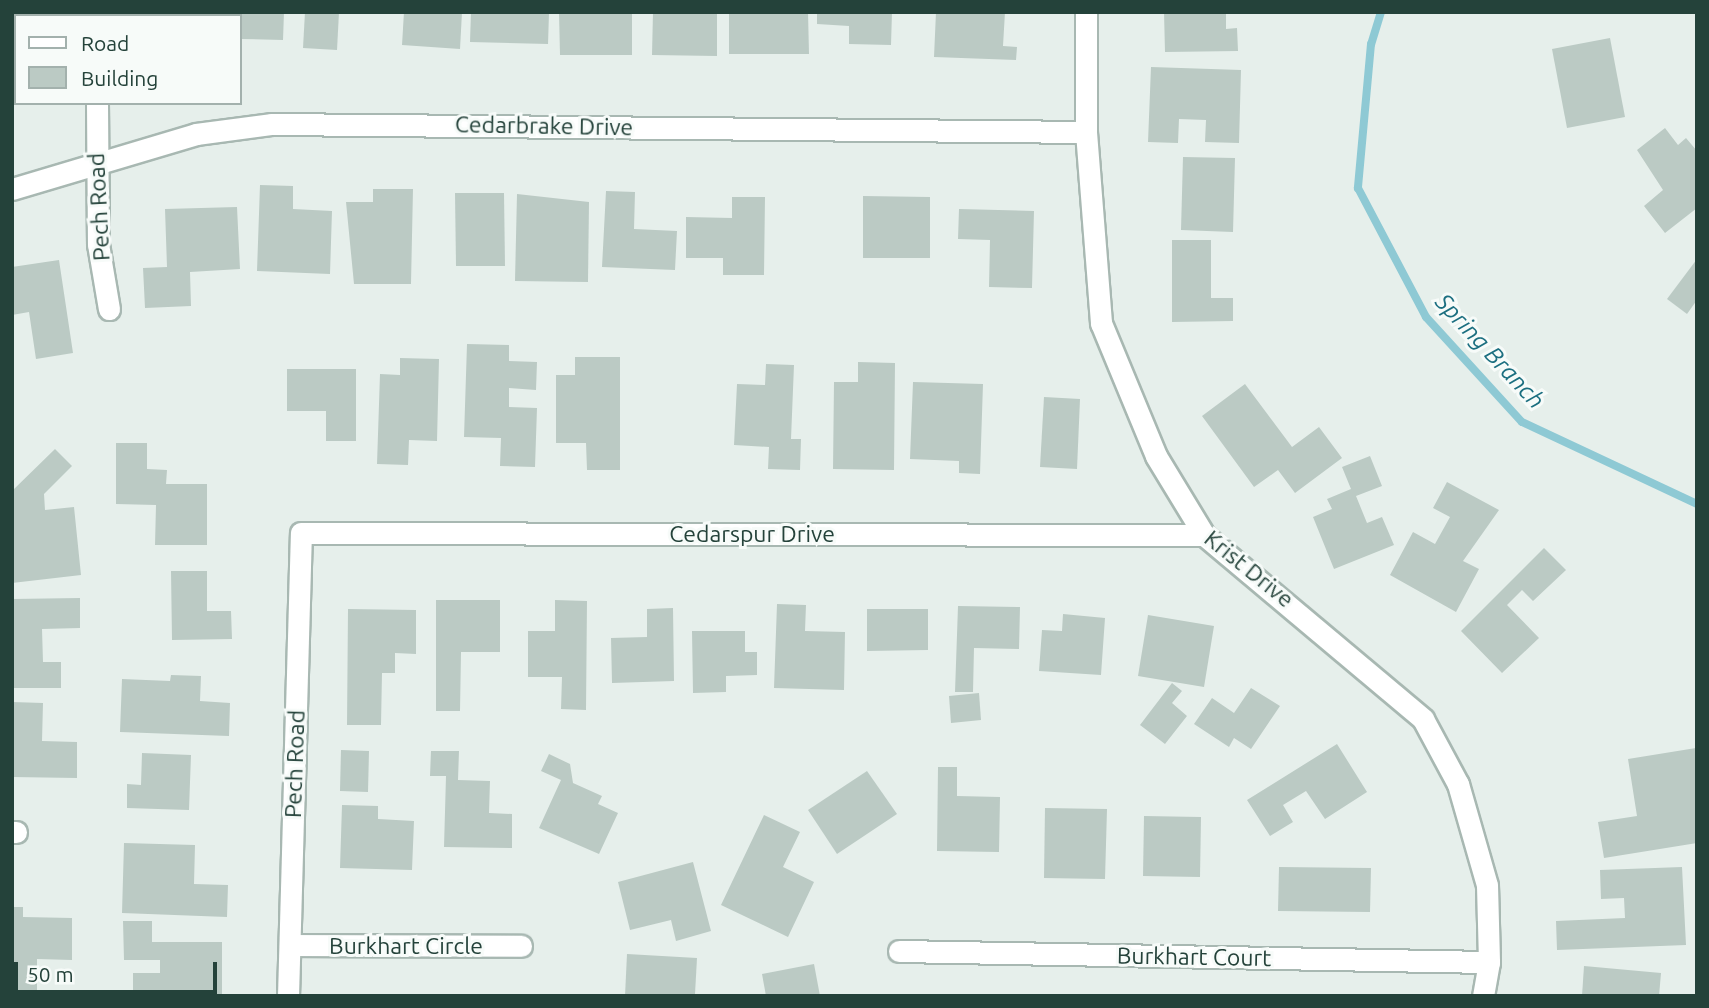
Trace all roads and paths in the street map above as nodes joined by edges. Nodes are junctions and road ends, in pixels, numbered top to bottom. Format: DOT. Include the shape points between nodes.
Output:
graph roads {
  1 [pos="1086,12"];
  2 [pos="97,105"];
  3 [pos="1086,132"];
  4 [pos="96,168"];
  5 [pos="12,190"];
  6 [pos="109,309"];
  7 [pos="301,533"];
  8 [pos="1203,535"];
  9 [pos="290,946"];
  10 [pos="521,946"];
  11 [pos="899,951"];
  12 [pos="1489,962"];
  13 [pos="288,996"];
  14 [pos="1483,996"];
  1 -- 3 [label="street, Krist Drive"];
  2 -- 4 [label="street, Pech Road"];
  3 -- 4 [label="street, Cedarbrake Drive" via="272,124 196,134"];
  3 -- 8 [label="street, Krist Drive" via="1101,323 1156,456"];
  4 -- 5 [label="street, Cedarbrake Drive"];
  4 -- 6 [label="street, Pech Road" via="98,244"];
  7 -- 8 [label="street, Cedarspur Drive"];
  7 -- 9 [label="street, Pech Road"];
  8 -- 12 [label="street, Krist Drive" via="1423,719 1458,784 1487,885"];
  9 -- 10 [label="street, Burkhart Circle"];
  9 -- 13 [label="street, Pech Road"];
  11 -- 12 [label="street, Burkhart Court"];
  12 -- 14 [label="street, Krist Drive"];
}
